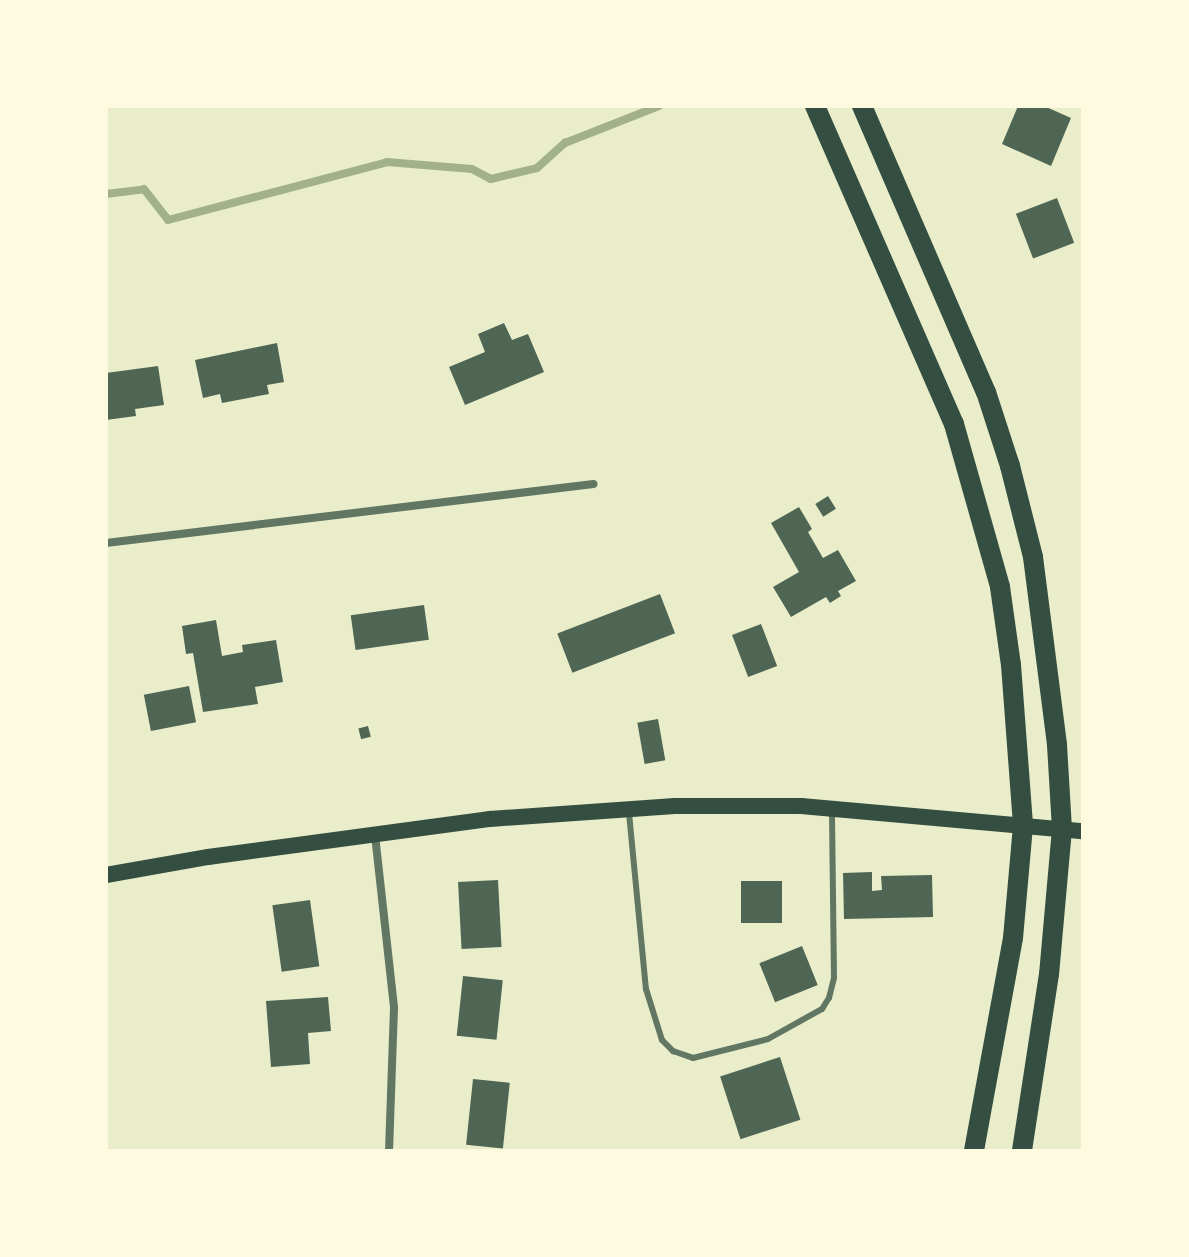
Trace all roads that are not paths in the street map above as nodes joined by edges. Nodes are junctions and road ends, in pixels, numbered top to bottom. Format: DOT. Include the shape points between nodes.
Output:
graph roads {
  1 [pos="815,106"];
  2 [pos="862,106"];
  3 [pos="593,484"];
  4 [pos="106,543"];
  5 [pos="629,809"];
  6 [pos="832,809"];
  7 [pos="1023,826"];
  8 [pos="1062,829"];
  9 [pos="1083,831"];
  10 [pos="375,834"];
  11 [pos="106,875"];
  12 [pos="389,1151"];
  13 [pos="974,1151"];
  14 [pos="1022,1151"];
  1 -- 7 [label="main road" via="954,424 997,573 1011,665"];
  2 -- 8 [label="main road" via="986,392 1010,466 1033,557"];
  3 -- 4 [label="street"];
  5 -- 6 [label="main road"];
  5 -- 6 [label="lane" via="646,989 662,1040 693,1058 768,1039 822,1009 829,998 834,978"];
  5 -- 10 [label="main road"];
  6 -- 7 [label="main road"];
  7 -- 8 [label="main road"];
  7 -- 13 [label="main road" via="1001,1023"];
  8 -- 9 [label="main road"];
  8 -- 14 [label="main road" via="1049,974"];
  10 -- 11 [label="main road"];
  10 -- 12 [label="street" via="394,1008"];
}
